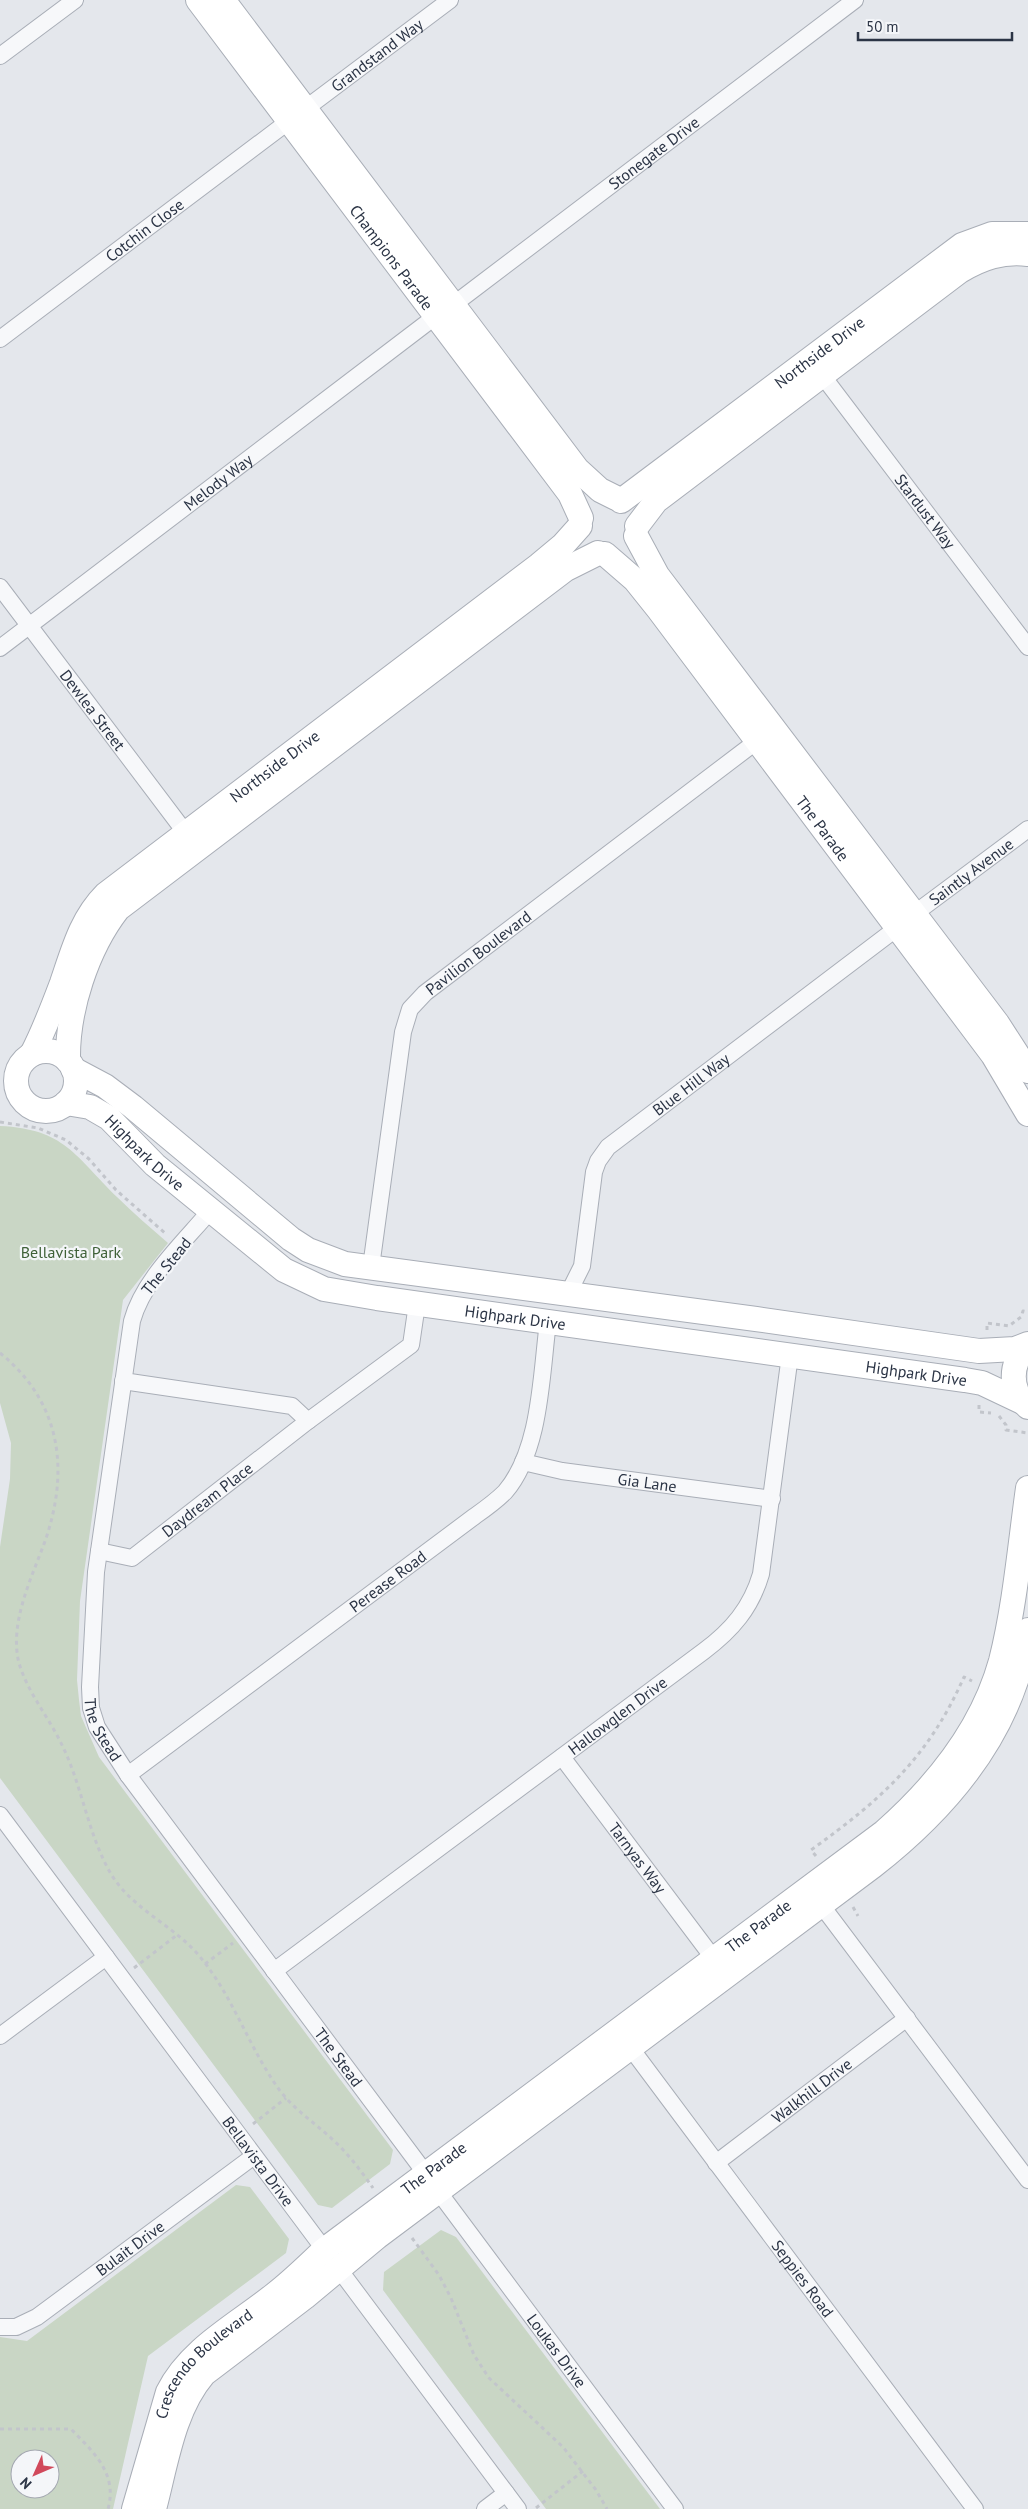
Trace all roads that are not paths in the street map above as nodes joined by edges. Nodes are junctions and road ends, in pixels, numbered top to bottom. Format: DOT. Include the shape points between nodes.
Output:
graph roads {
  1 [pos="75,0"];
  2 [pos="198,0"];
  3 [pos="223,0"];
  4 [pos="450,0"];
  5 [pos="854,0"];
  6 [pos="0,56"];
  7 [pos="297,115"];
  8 [pos="1028,234"];
  9 [pos="1028,254"];
  10 [pos="445,311"];
  11 [pos="0,339"];
  12 [pos="816,367"];
  13 [pos="619,500"];
  14 [pos="580,522"];
  15 [pos="636,531"];
  16 [pos="601,553"];
  17 [pos="0,587"];
  18 [pos="29,625"];
  19 [pos="1028,647"];
  20 [pos="0,648"];
  21 [pos="766,735"];
  22 [pos="1028,829"];
  23 [pos="192,841"];
  24 [pos="906,921"];
  25 [pos="29,1056"];
  26 [pos="0,1064"];
  27 [pos="71,1065"];
  28 [pos="1028,1071"];
  29 [pos="0,1093"];
  30 [pos="23,1100"];
  31 [pos="66,1103"];
  32 [pos="1028,1114"];
  33 [pos="210,1211"];
  34 [pos="371,1267"];
  35 [pos="568,1294"];
  36 [pos="417,1304"];
  37 [pos="548,1322"];
  38 [pos="1028,1345"];
  39 [pos="790,1355"];
  40 [pos="123,1381"];
  41 [pos="1026,1406"];
  42 [pos="308,1421"];
  43 [pos="523,1462"];
  44 [pos="1028,1488"];
  45 [pos="772,1499"];
  46 [pos="99,1551"];
  47 [pos="1021,1642"];
  48 [pos="562,1757"];
  49 [pos="128,1775"];
  50 [pos="0,1815"];
  51 [pos="834,1882"];
  52 [pos="815,1896"];
  53 [pos="106,1957"];
  54 [pos="714,1959"];
  55 [pos="274,1971"];
  56 [pos="907,2018"];
  57 [pos="0,2036"];
  58 [pos="630,2047"];
  59 [pos="254,2156"];
  60 [pos="716,2163"];
  61 [pos="1028,2180"];
  62 [pos="432,2183"];
  63 [pos="324,2250"];
  64 [pos="340,2270"];
  65 [pos="0,2327"];
  66 [pos="506,2493"];
  67 [pos="134,2509"];
  68 [pos="154,2509"];
  69 [pos="485,2509"];
  70 [pos="518,2509"];
  71 [pos="675,2509"];
  72 [pos="975,2509"];
  1 -- 6 [label="street"];
  2 -- 7 [label="street, Champions Parade"];
  3 -- 7 [label="street, Champions Parade"];
  4 -- 7 [label="street, Grandstand Way"];
  5 -- 10 [label="street, Stonegate Drive"];
  7 -- 10 [label="street, Champions Parade"];
  7 -- 11 [label="street, Cotchin Close"];
  8 -- 12 [label="street, Northside Drive" via="992,234 962,245"];
  9 -- 12 [label="street, Northside Drive" via="1001,254 967,267"];
  10 -- 13 [label="street, Champions Parade" via="577,469 600,490"];
  10 -- 14 [label="street, Champions Parade" via="570,494"];
  10 -- 18 [label="street, Melody Way"];
  12 -- 13 [label="street, Northside Drive"];
  12 -- 15 [label="street, Northside Drive" via="656,501"];
  12 -- 19 [label="street, Stardust Way"];
  13 -- 14 [label="street" via="601,498 594,501"];
  13 -- 15 [label="street" via="633,511"];
  14 -- 16 [label="street" via="583,539"];
  14 -- 23 [label="street, Northside Drive" via="563,546"];
  15 -- 16 [label="street" via="624,550 614,554"];
  15 -- 21 [label="street, The Parade" via="657,575"];
  16 -- 21 [label="street, The Parade" via="635,580"];
  16 -- 23 [label="street, Northside Drive" via="566,569"];
  17 -- 18 [label="street, Dewlea Street"];
  18 -- 20 [label="street, Melody Way"];
  18 -- 23 [label="street, Dewlea Street"];
  21 -- 24 [label="street, The Parade"];
  21 -- 34 [label="street, Pavilion Boulevard" via="425,993 410,1009 403,1032"];
  22 -- 24 [label="street, Saintly Avenue"];
  23 -- 25 [label="street, Northside Drive" via="118,883 95,905 80,930 47,1024"];
  23 -- 27 [label="street, Northside Drive" via="107,923 71,1015 68,1036"];
  24 -- 28 [label="street, The Parade" via="996,1023"];
  24 -- 32 [label="street, The Parade"];
  24 -- 35 [label="street, Blue Hill Way" via="608,1147 594,1172 582,1266"];
  25 -- 26 [label="street"];
  25 -- 27 [label="street" via="51,1052"];
  25 -- 30 [label="street" via="17,1074 18,1092"];
  27 -- 31 [label="street" via="75,1087"];
  27 -- 34 [label="street, Highpark Drive" via="133,1106 308,1250 345,1264"];
  29 -- 30 [label="street"];
  30 -- 31 [label="street" via="39,1110"];
  31 -- 33 [label="street, Highpark Drive" via="90,1107 109,1118 155,1164"];
  33 -- 36 [label="street, Highpark Drive" via="284,1270 304,1280 345,1293"];
  33 -- 40 [label="street, The Stead" via="147,1287 135,1308"];
  34 -- 35 [label="street, Highpark Drive"];
  35 -- 38 [label="street, Highpark Drive" via="979,1352"];
  36 -- 37 [label="street, Highpark Drive"];
  36 -- 42 [label="street, Daydream Place" via="411,1344"];
  37 -- 39 [label="street, Highpark Drive"];
  37 -- 43 [label="street, Perease Road" via="532,1435"];
  38 -- 41 [label="street" via="1015,1364 1013,1377 1016,1390"];
  39 -- 41 [label="street, Highpark Drive" via="982,1383"];
  39 -- 45 [label="street, Hallowglen Drive"];
  40 -- 42 [label="street" via="292,1406"];
  40 -- 46 [label="street, The Stead"];
  42 -- 46 [label="street, Daydream Place" via="132,1558"];
  43 -- 45 [label="street, Gia Lane" via="562,1471"];
  43 -- 49 [label="street, Perease Road" via="505,1492 492,1504"];
  44 -- 47 [label="street, The Parade"];
  45 -- 48 [label="street, Hallowglen Drive" via="756,1592 737,1622 723,1636"];
  46 -- 49 [label="street, The Stead" via="92,1611 91,1708 99,1731"];
  47 -- 51 [label="street, The Parade" via="991,1688 968,1736 924,1795"];
  47 -- 51 [label="street, The Parade" via="1006,1703 982,1751 965,1776 918,1829"];
  48 -- 54 [label="street, Tarnyas Way"];
  48 -- 55 [label="street, Hallowglen Drive"];
  49 -- 55 [label="street, The Stead"];
  50 -- 53 [label="street, Bellavista Drive"];
  51 -- 52 [label="street, The Parade"];
  52 -- 54 [label="street, The Parade"];
  52 -- 56 [label="street"];
  52 -- 58 [label="street, The Parade"];
  53 -- 57 [label="street"];
  53 -- 59 [label="street, Bellavista Drive"];
  54 -- 62 [label="street, The Parade"];
  55 -- 62 [label="street, The Stead"];
  56 -- 60 [label="street, Walkhill Drive"];
  56 -- 61 [label="street"];
  58 -- 60 [label="street, Seppies Road"];
  58 -- 62 [label="street, The Parade"];
  59 -- 63 [label="street, Bellavista Drive"];
  59 -- 65 [label="street, Bulait Drive" via="37,2317 16,2327"];
  60 -- 72 [label="street, Seppies Road"];
  62 -- 63 [label="street, The Parade"];
  62 -- 64 [label="street, The Parade"];
  62 -- 71 [label="street, Loukas Drive"];
  63 -- 64 [label="street, Bellavista Drive"];
  63 -- 67 [label="street, Crescendo Boulevard" via="276,2293 199,2352 175,2378 163,2407"];
  64 -- 66 [label="street, Bellavista Drive"];
  64 -- 68 [label="street, Crescendo Boulevard" via="222,2359 193,2386 180,2413"];
  66 -- 69 [label="street"];
  66 -- 70 [label="street, Bellavista Drive"];
}
